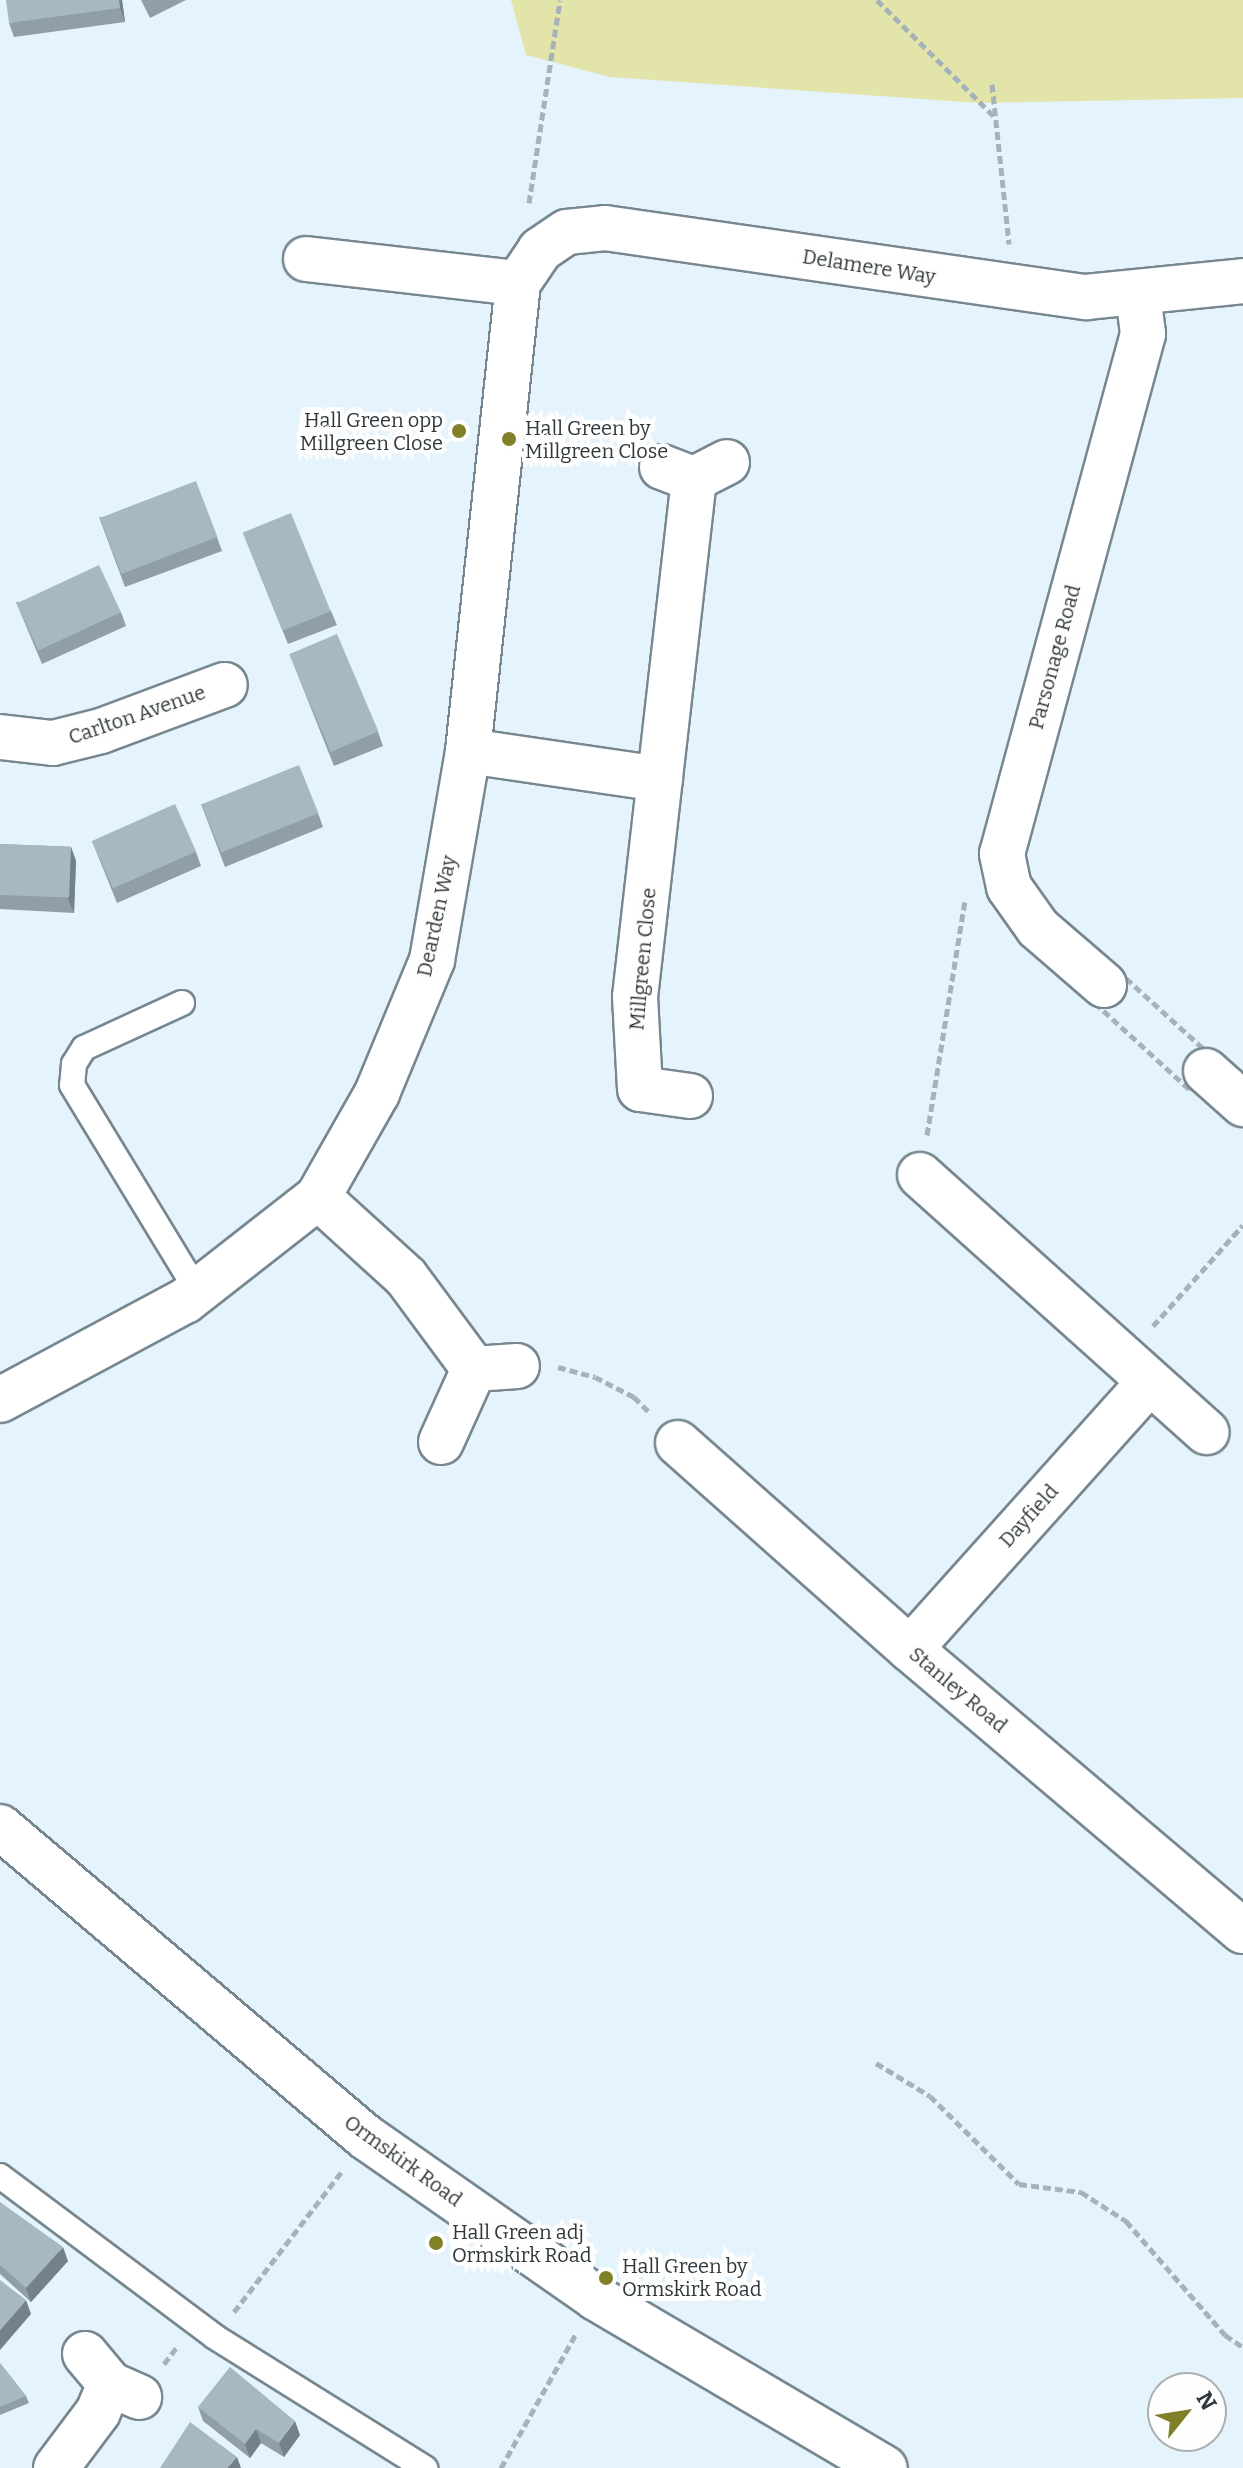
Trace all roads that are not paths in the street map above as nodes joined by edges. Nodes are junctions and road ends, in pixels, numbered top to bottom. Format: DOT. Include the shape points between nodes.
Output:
graph roads {
  1 [pos="306,259"];
  2 [pos="1243,281"];
  3 [pos="518,283"];
  4 [pos="1138,295"];
  5 [pos="694,470"];
  6 [pos="225,685"];
  7 [pos="0,737"];
  8 [pos="468,751"];
  9 [pos="660,779"];
  10 [pos="1104,985"];
  11 [pos="182,1003"];
  12 [pos="1206,1071"];
  13 [pos="690,1096"];
  14 [pos="1243,1104"];
  15 [pos="920,1175"];
  16 [pos="318,1197"];
  17 [pos="198,1292"];
  18 [pos="517,1366"];
  19 [pos="474,1369"];
  20 [pos="1136,1372"];
  21 [pos="0,1400"];
  22 [pos="1206,1432"];
  23 [pos="441,1442"];
  24 [pos="678,1443"];
  25 [pos="910,1649"];
  26 [pos="0,1827"];
  27 [pos="1243,1931"];
  28 [pos="0,2176"];
  29 [pos="111,2378"];
  30 [pos="56,2468"];
  31 [pos="425,2468"];
  32 [pos="885,2468"];
  1 -- 3 [label="street"];
  2 -- 4 [label="street, Delamere Way"];
  3 -- 4 [label="street, Delamere Way" via="540,250 567,232 605,228 1014,289 1086,297"];
  3 -- 8 [label="street, Dearden Way"];
  4 -- 10 [label="street, Parsonage Road" via="1143,334 1002,854 1009,887 1038,928"];
  5 -- 9 [label="street, Millgreen Close"];
  6 -- 7 [label="street, Carlton Avenue" via="53,743"];
  8 -- 9 [label="street"];
  8 -- 16 [label="street, Dearden Way" via="432,960 377,1093"];
  9 -- 13 [label="street, Millgreen Close" via="635,997 632,1102"];
  11 -- 17 [label="lane" via="84,1048 74,1064 72,1085"];
  12 -- 14 [label="street"];
  15 -- 20 [label="street"];
  16 -- 17 [label="street, Dearden Way"];
  16 -- 19 [label="street" via="406,1277"];
  17 -- 21 [label="street, Dearden Way"];
  18 -- 19 [label="street"];
  19 -- 23 [label="street"];
  20 -- 22 [label="street"];
  20 -- 25 [label="street, Dayfield"];
  24 -- 25 [label="street, Stanley Road"];
  25 -- 27 [label="street, Stanley Road"];
  26 -- 32 [label="street, Ormskirk Road" via="367,2138 596,2298"];
  28 -- 31 [label="lane" via="215,2337"];
  29 -- 30 [label="street" via="98,2412"];
}
